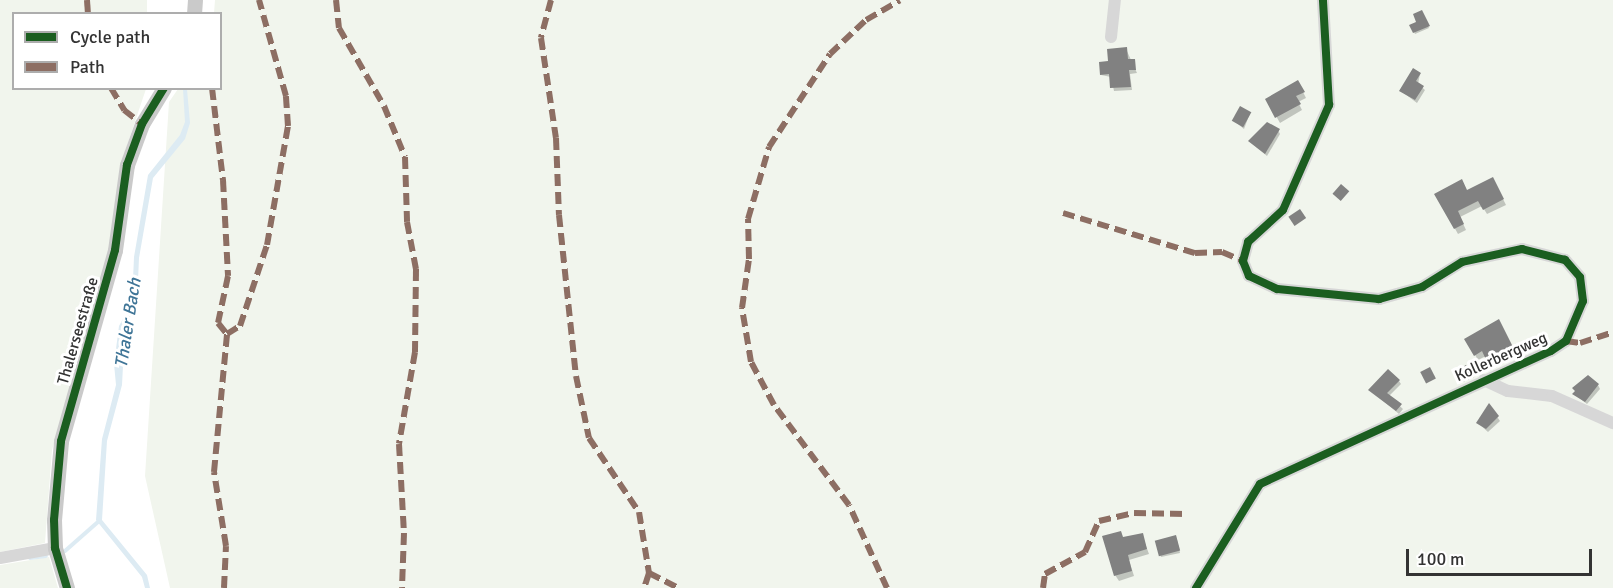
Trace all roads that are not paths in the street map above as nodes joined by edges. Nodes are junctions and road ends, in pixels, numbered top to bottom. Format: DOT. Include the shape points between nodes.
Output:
graph roads {
  1 [pos="1115,0"];
  2 [pos="1323,0"];
  3 [pos="1111,37"];
  4 [pos="163,90"];
  5 [pos="1484,380"];
  6 [pos="1613,423"];
  7 [pos="55,548"];
  8 [pos="0,558"];
  9 [pos="67,588"];
  10 [pos="1196,588"];
  1 -- 3 [label="street"];
  2 -- 5 [label="street, Kollerbergweg" via="1329,105 1283,210 1248,242 1243,261 1249,276 1277,289 1379,299 1422,287 1461,261 1522,249 1564,260 1580,277 1583,301 1566,341"];
  4 -- 7 [label="main road, Thalerseestraße" via="141,124 127,165 115,250 61,441"];
  5 -- 6 [label="street" via="1508,391 1552,396"];
  5 -- 10 [label="street, Kollerbergweg" via="1260,484"];
  7 -- 8 [label="street"];
  7 -- 9 [label="main road, Thalerseestraße"];
}
